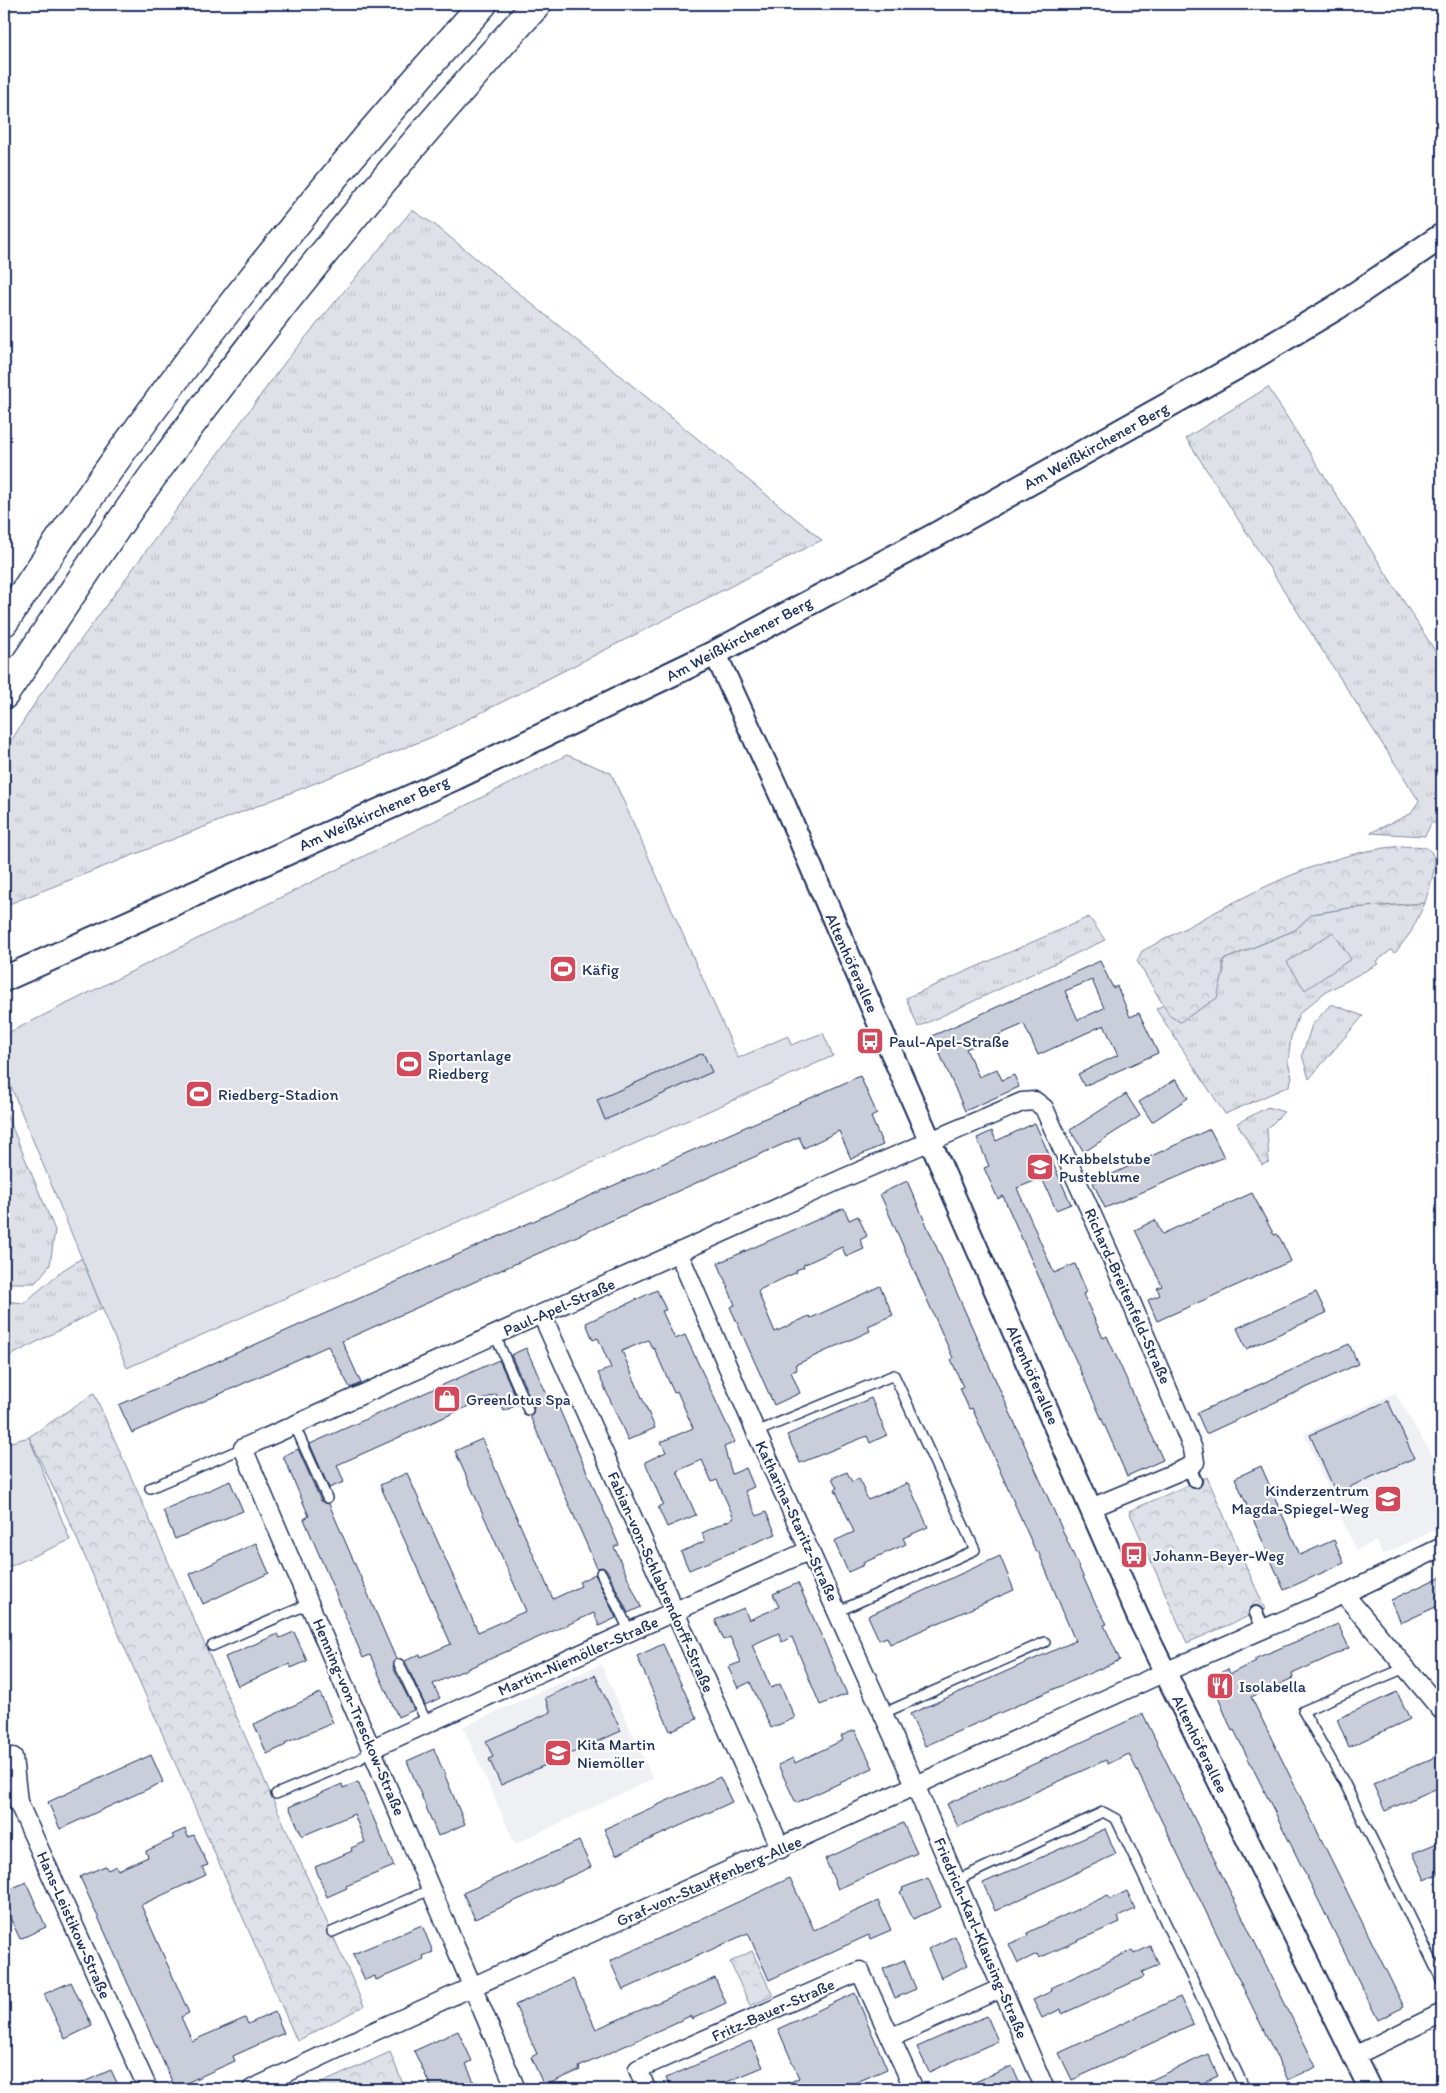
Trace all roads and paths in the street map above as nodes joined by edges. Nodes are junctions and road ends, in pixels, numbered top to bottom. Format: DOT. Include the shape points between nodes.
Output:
graph roads {
  1 [pos="483,4"];
  2 [pos="537,4"];
  3 [pos="1442,236"];
  4 [pos="4,622"];
  5 [pos="715,653"];
  6 [pos="4,695"];
  7 [pos="4,979"];
  8 [pos="931,1142"];
  9 [pos="679,1254"];
  10 [pos="542,1314"];
  11 [pos="495,1335"];
  12 [pos="528,1410"];
  13 [pos="294,1424"];
  14 [pos="756,1432"];
  15 [pos="243,1448"];
  16 [pos="150,1488"];
  17 [pos="327,1498"];
  18 [pos="1091,1508"];
  19 [pos="1442,1547"];
  20 [pos="810,1550"];
  21 [pos="601,1573"];
  22 [pos="1344,1594"];
  23 [pos="311,1603"];
  24 [pos="839,1612"];
  25 [pos="674,1613"];
  26 [pos="1256,1613"];
  27 [pos="1264,1629"];
  28 [pos="630,1632"];
  29 [pos="1045,1642"];
  30 [pos="212,1646"];
  31 [pos="399,1664"];
  32 [pos="1405,1668"];
  33 [pos="1165,1672"];
  34 [pos="1442,1711"];
  35 [pos="884,1713"];
  36 [pos="427,1723"];
  37 [pos="373,1748"];
  38 [pos="13,1757"];
  39 [pos="916,1787"];
  40 [pos="276,1794"];
  41 [pos="781,1849"];
  42 [pos="957,1880"];
  43 [pos="432,1889"];
  44 [pos="332,1932"];
  45 [pos="1442,1981"];
  46 [pos="473,1988"];
  47 [pos="1002,1988"];
  48 [pos="1442,2013"];
  49 [pos="892,2037"];
  50 [pos="1352,2057"];
  51 [pos="148,2089"];
  52 [pos="252,2089"];
  53 [pos="516,2089"];
  54 [pos="646,2089"];
  55 [pos="914,2089"];
  56 [pos="1045,2089"];
  57 [pos="1245,2089"];
  58 [pos="1370,2089"];
  1 -- 4 [label="highway" via="349,158 204,340 119,454"];
  2 -- 6 [label="highway" via="420,136 245,354 154,475"];
  3 -- 5 [label="main road, Am Weißkirchener Berg" via="1337,308 1238,366 934,536"];
  5 -- 7 [label="main road, Am Weißkirchener Berg" via="456,777"];
  5 -- 8 [label="street, Altenhöferallee"];
  8 -- 9 [label="street, Paul-Apel-Straße"];
  8 -- 18 [label="street, Altenhöferallee"];
  8 -- 18 [label="street, Richard-Breitenfeld-Straße" via="1022,1102 1035,1101 1044,1108 1133,1305 1193,1449 1193,1470"];
  9 -- 10 [label="street, Paul-Apel-Straße"];
  9 -- 14 [label="street, Katharina-Staritz-Straße"];
  10 -- 11 [label="street, Paul-Apel-Straße"];
  10 -- 25 [label="street, Fabian-von-Schlabrendorff-Straße"];
  11 -- 12 [label="lane"];
  11 -- 13 [label="street, Paul-Apel-Straße"];
  13 -- 15 [label="street, Paul-Apel-Straße"];
  13 -- 17 [label="lane"];
  14 -- 20 [label="street, Katharina-Staritz-Straße"];
  14 -- 24 [label="lane" via="894,1375 974,1550"];
  15 -- 16 [label="lane"];
  15 -- 23 [label="street, Henning-von-Tresckow-Straße"];
  18 -- 33 [label="street, Altenhöferallee"];
  19 -- 22 [label="street"];
  20 -- 24 [label="street, Katharina-Staritz-Straße"];
  20 -- 25 [label="street, Martin-Niemöller-Straße"];
  21 -- 28 [label="lane"];
  22 -- 27 [label="street"];
  22 -- 32 [label="street"];
  23 -- 30 [label="lane"];
  23 -- 37 [label="street, Henning-von-Tresckow-Straße"];
  24 -- 35 [label="street, Katharina-Staritz-Straße"];
  25 -- 28 [label="street, Martin-Niemöller-Straße"];
  25 -- 41 [label="street, Fabian-von-Schlabrendorff-Straße"];
  26 -- 27 [label="street"];
  27 -- 33 [label="street"];
  28 -- 36 [label="street, Martin-Niemöller-Straße"];
  29 -- 35 [label="lane"];
  31 -- 36 [label="lane"];
  32 -- 34 [label="street"];
  32 -- 45 [label="lane" via="1303,1711 1344,1782"];
  33 -- 39 [label="street, Graf-von-Stauffenberg-Allee"];
  33 -- 50 [label="street, Altenhöferallee"];
  35 -- 39 [label="street, Katharina-Staritz-Straße"];
  36 -- 37 [label="street, Martin-Niemöller-Straße"];
  37 -- 40 [label="lane" via="360,1759"];
  37 -- 43 [label="street, Henning-von-Tresckow-Straße"];
  38 -- 51 [label="street, Hans-Leistikow-Straße" via="18,1802"];
  39 -- 41 [label="street, Graf-von-Stauffenberg-Allee"];
  39 -- 42 [label="street, Friedrich-Karl-Klausing-Straße"];
  41 -- 46 [label="street, Graf-von-Stauffenberg-Allee"];
  42 -- 47 [label="street, Friedrich-Karl-Klausing-Straße"];
  42 -- 57 [label="lane" via="1103,1812 1116,1819"];
  43 -- 44 [label="lane"];
  43 -- 46 [label="street, Henning-von-Tresckow-Straße"];
  46 -- 52 [label="street, Graf-von-Stauffenberg-Allee"];
  46 -- 53 [label="street, Henning-von-Tresckow-Straße"];
  47 -- 49 [label="street"];
  47 -- 56 [label="street, Friedrich-Karl-Klausing-Straße"];
  48 -- 50 [label="street"];
  49 -- 54 [label="street, Fritz-Bauer-Straße" via="860,1972 638,2069"];
  49 -- 55 [label="street, Fritz-Bauer-Straße"];
  50 -- 58 [label="street, Altenhöferallee"];
}
